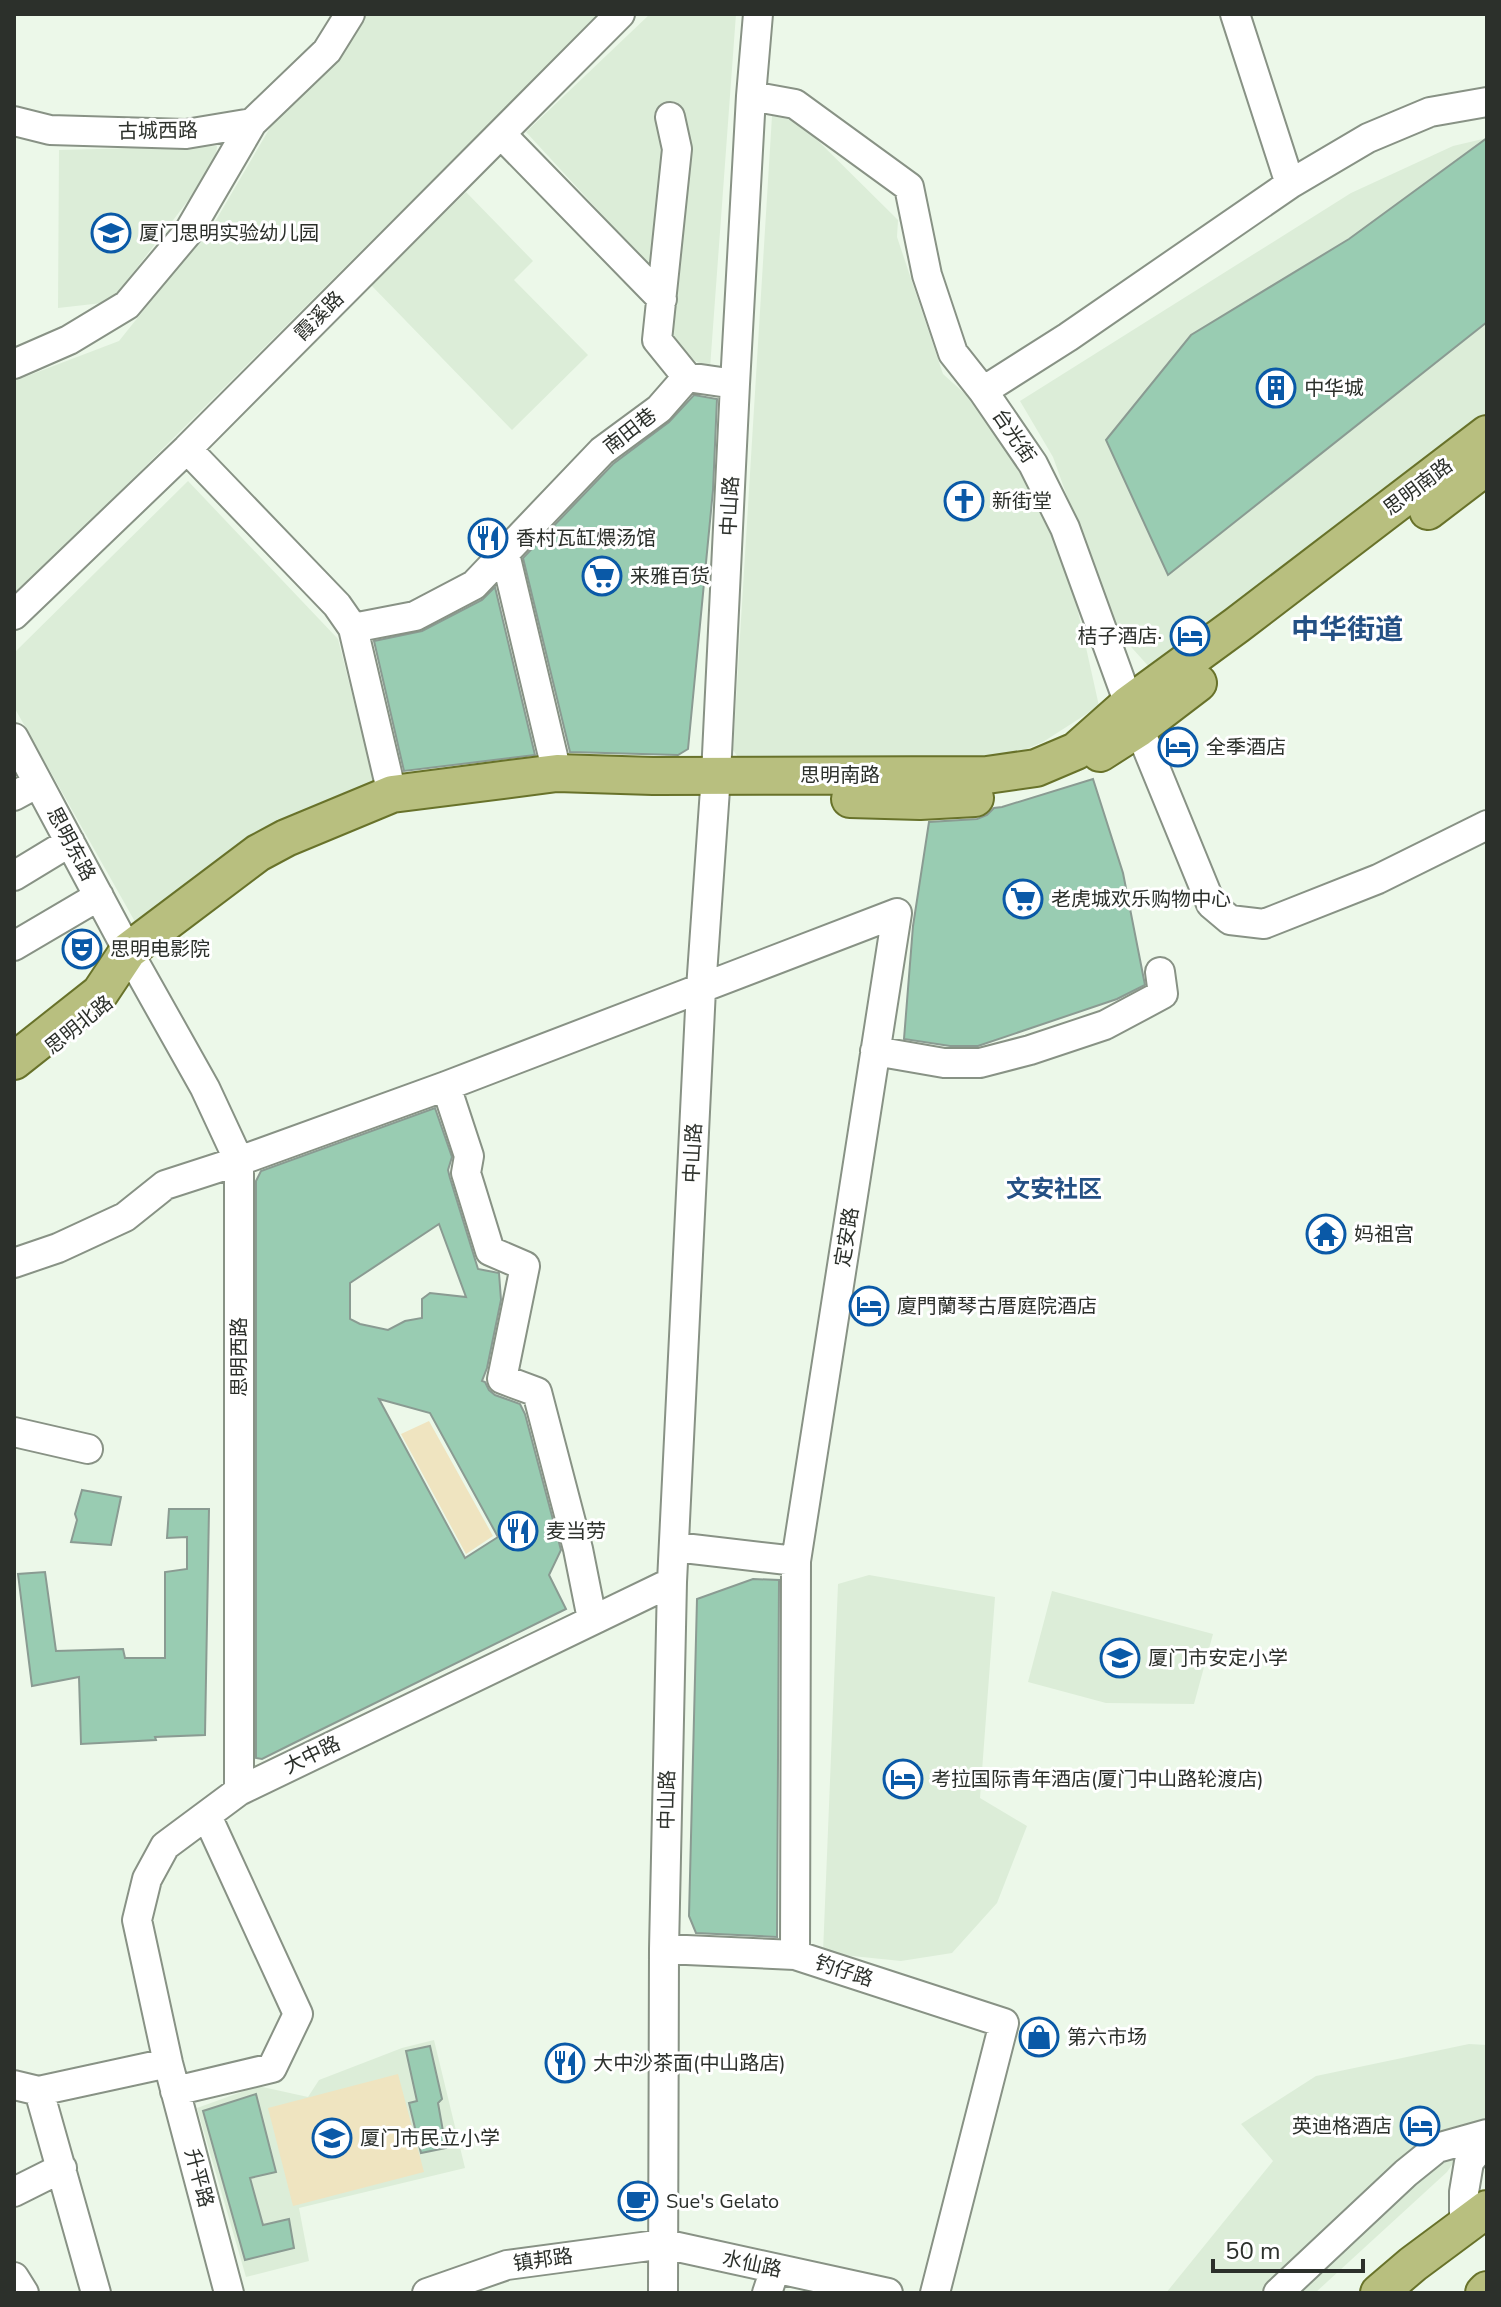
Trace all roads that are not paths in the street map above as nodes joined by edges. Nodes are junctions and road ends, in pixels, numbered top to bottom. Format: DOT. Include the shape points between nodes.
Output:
graph roads {
  1 [pos="350,14"];
  2 [pos="620,14"];
  3 [pos="758,14"];
  4 [pos="1235,14"];
  5 [pos="751,96"];
  6 [pos="1487,102"];
  7 [pos="670,117"];
  8 [pos="14,121"];
  9 [pos="252,123"];
  10 [pos="501,134"];
  11 [pos="1290,184"];
  12 [pos="662,299"];
  13 [pos="14,364"];
  14 [pos="687,377"];
  15 [pos="735,384"];
  16 [pos="983,391"];
  17 [pos="1487,434"];
  18 [pos="187,449"];
  19 [pos="1487,466"];
  20 [pos="505,554"];
  21 [pos="14,615"];
  22 [pos="353,628"];
  23 [pos="1134,716"];
  24 [pos="14,738"];
  25 [pos="557,773"];
  26 [pos="715,786"];
  27 [pos="26,789"];
  28 [pos="392,794"];
  29 [pos="1487,825"];
  30 [pos="70,842"];
  31 [pos="14,876"];
  32 [pos="99,896"];
  33 [pos="14,946"];
  34 [pos="134,960"];
  35 [pos="1160,972"];
  36 [pos="701,989"];
  37 [pos="875,1051"];
  38 [pos="15,1061"];
  39 [pos="446,1086"];
  40 [pos="239,1161"];
  41 [pos="14,1263"];
  42 [pos="14,1432"];
  43 [pos="88,1449"];
  44 [pos="675,1547"];
  45 [pos="796,1561"];
  46 [pos="672,1582"];
  47 [pos="592,1619"];
  48 [pos="239,1791"];
  49 [pos="207,1816"];
  50 [pos="664,1949"];
  51 [pos="795,1955"];
  52 [pos="168,2063"];
  53 [pos="26,2088"];
  54 [pos="175,2091"];
  55 [pos="1487,2137"];
  56 [pos="62,2168"];
  57 [pos="14,2192"];
  58 [pos="1476,2217"];
  59 [pos="664,2244"];
  60 [pos="14,2277"];
  61 [pos="771,2281"];
  62 [pos="24,2293"];
  63 [pos="96,2293"];
  64 [pos="229,2293"];
  65 [pos="427,2293"];
  66 [pos="663,2293"];
  67 [pos="888,2293"];
  68 [pos="935,2293"];
  69 [pos="1278,2293"];
  70 [pos="1379,2293"];
  1 -- 9 [label="street" via="327,51"];
  2 -- 10 [label="street, 霞溪路"];
  3 -- 5 [label="street, 中山路"];
  4 -- 11 [label="street"];
  5 -- 15 [label="street, 中山路"];
  5 -- 16 [label="street, 台光街" via="795,104 909,187 927,275 953,353"];
  6 -- 11 [label="street" via="1430,112 1368,138"];
  7 -- 12 [label="street" via="677,149"];
  8 -- 9 [label="street, 古城西路" via="50,130 186,134"];
  9 -- 13 [label="street" via="189,231 127,305 69,340"];
  10 -- 12 [label="street"];
  10 -- 18 [label="street, 霞溪路"];
  11 -- 16 [label="street"];
  12 -- 14 [label="street" via="657,340"];
  14 -- 15 [label="street"];
  14 -- 20 [label="street, 南田巷" via="659,409 602,451"];
  15 -- 26 [label="street, 中山路"];
  16 -- 23 [label="street, 台光街" via="1033,464 1065,528"];
  17 -- 23 [label="main road, 思明南路" via="1237,625"];
  18 -- 21 [label="street, 霞溪路"];
  18 -- 22 [label="street"];
  19 -- 23 [label="main road, 思明南路"];
  20 -- 22 [label="street, 南田巷" via="474,585 415,616"];
  20 -- 25 [label="street"];
  22 -- 28 [label="street"];
  23 -- 26 [label="main road, 思明南路" via="1059,780 1010,796 920,801"];
  23 -- 29 [label="street, 台光街" via="1211,904 1230,920 1264,924 1378,879"];
  24 -- 27 [label="street, 思明东路"];
  25 -- 26 [label="main road, 思明南路" via="653,776"];
  25 -- 28 [label="main road, 思明南路"];
  26 -- 34 [label="main road, 思明南路" via="407,805 263,868"];
  26 -- 36 [label="street, 中山路"];
  27 -- 30 [label="street, 思明东路"];
  28 -- 34 [label="main road, 思明南路" via="258,853"];
  30 -- 31 [label="street"];
  30 -- 32 [label="street, 思明东路"];
  32 -- 33 [label="street"];
  32 -- 34 [label="street, 思明东路"];
  34 -- 38 [label="main road, 思明北路"];
  34 -- 40 [label="street, 思明西路"];
  35 -- 37 [label="street" via="1163,994 1105,1025 1030,1050 980,1063 944,1063"];
  36 -- 37 [label="street, 定安路" via="897,913"];
  36 -- 39 [label="street"];
  36 -- 44 [label="street, 中山路"];
  37 -- 45 [label="street, 定安路"];
  39 -- 40 [label="street"];
  39 -- 47 [label="street" via="469,1156 466,1173 490,1251 525,1266 502,1379 537,1392"];
  40 -- 41 [label="street" via="165,1185 125,1217"];
  40 -- 48 [label="street, 思明西路"];
  42 -- 43 [label="street"];
  44 -- 45 [label="street"];
  44 -- 46 [label="street, 中山路"];
  45 -- 51 [label="street, 钓仔路"];
  46 -- 47 [label="street, 大中路"];
  46 -- 50 [label="street, 中山路"];
  47 -- 48 [label="street, 大中路"];
  48 -- 49 [label="street, 大中路"];
  49 -- 52 [label="street, 大中路" via="165,1846 147,1879 137,1920"];
  49 -- 54 [label="street" via="298,2014 272,2068"];
  50 -- 51 [label="street"];
  50 -- 59 [label="street, 中山路"];
  51 -- 68 [label="street, 钓仔路" via="1004,2023"];
  52 -- 53 [label="street"];
  52 -- 54 [label="street, 升平路"];
  53 -- 56 [label="street"];
  54 -- 64 [label="street, 升平路"];
  55 -- 58 [label="street" via="1469,2162 1464,2192"];
  55 -- 69 [label="street" via="1437,2148"];
  56 -- 57 [label="street"];
  56 -- 63 [label="street"];
  58 -- 70 [label="main road"];
  59 -- 61 [label="street, 水仙路"];
  59 -- 65 [label="street, 镇邦路" via="507,2265"];
  59 -- 66 [label="street, 中山路"];
  60 -- 62 [label="street"];
  61 -- 67 [label="street, 水仙路"];
}
